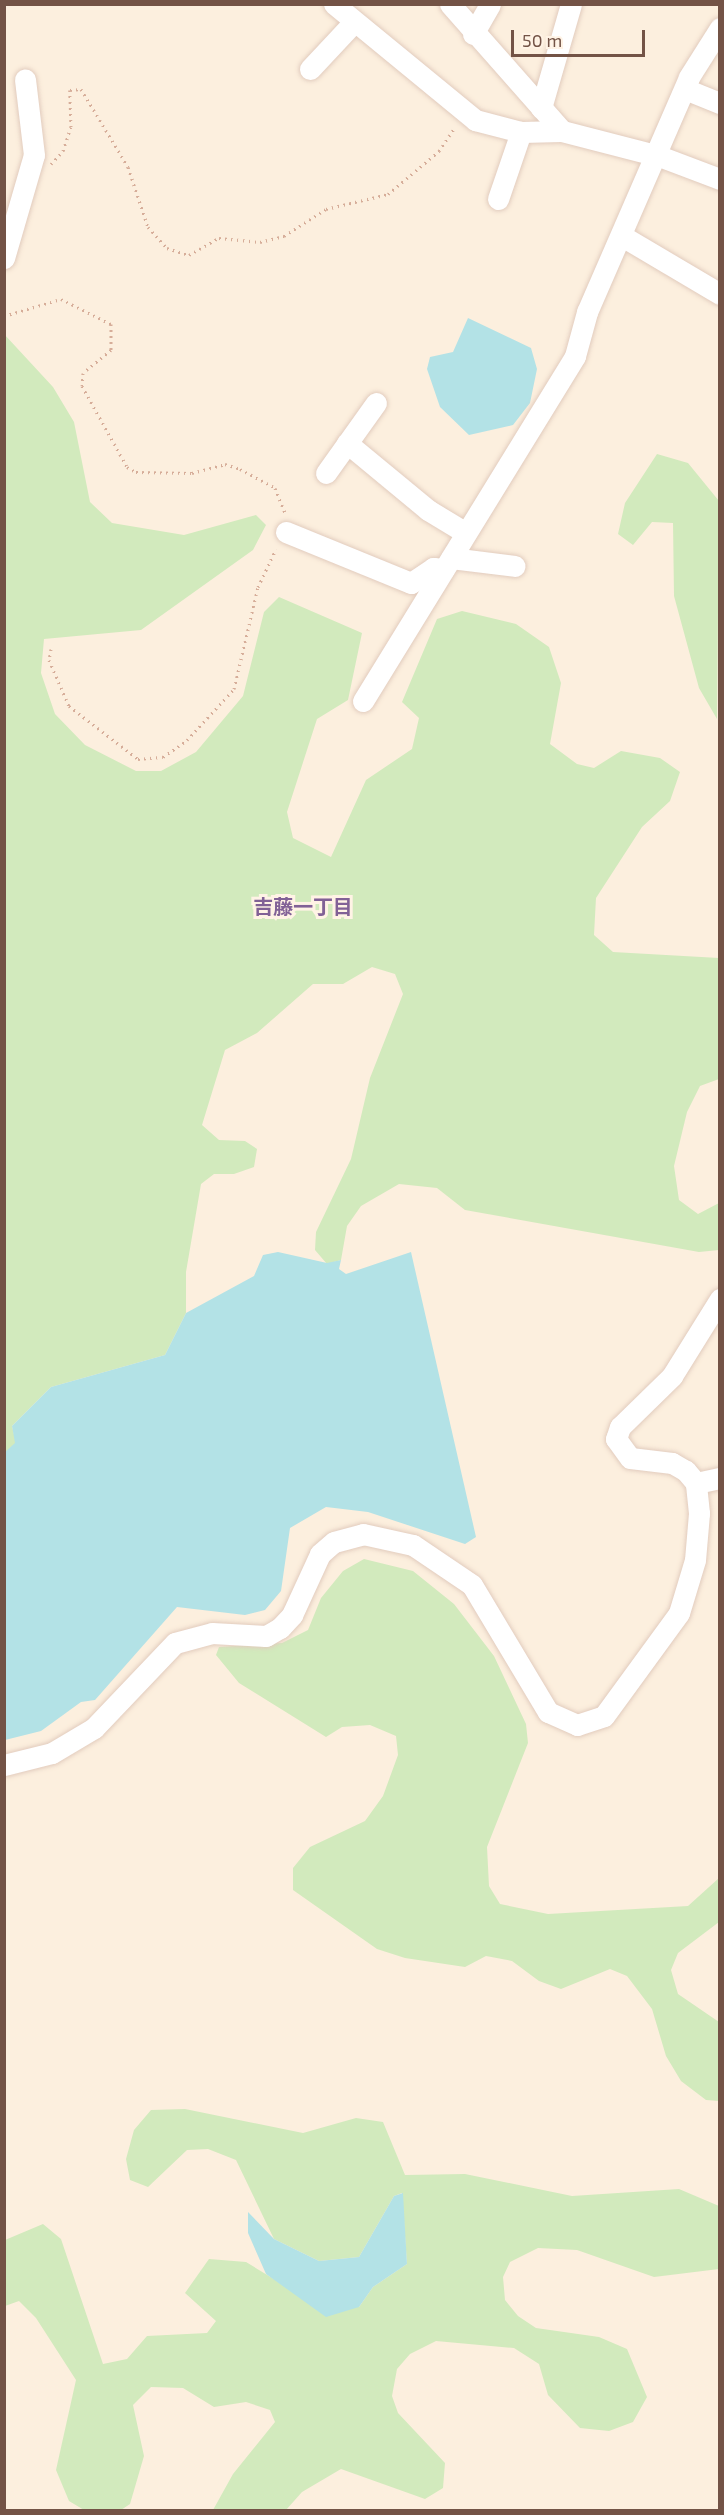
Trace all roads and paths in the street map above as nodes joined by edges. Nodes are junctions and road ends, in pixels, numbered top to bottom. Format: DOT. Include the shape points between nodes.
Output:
graph roads {
  1 [pos="334,4"];
  2 [pos="450,4"];
  3 [pos="490,4"];
  4 [pos="571,4"];
  5 [pos="354,22"];
  6 [pos="720,28"];
  7 [pos="473,34"];
  8 [pos="310,69"];
  9 [pos="25,80"];
  10 [pos="685,89"];
  11 [pos="720,103"];
  12 [pos="542,108"];
  13 [pos="464,113"];
  14 [pos="562,131"];
  15 [pos="521,132"];
  16 [pos="658,156"];
  17 [pos="32,163"];
  18 [pos="720,179"];
  19 [pos="498,199"];
  20 [pos="622,236"];
  21 [pos="4,258"];
  22 [pos="720,294"];
  23 [pos="4,316"];
  24 [pos="376,403"];
  25 [pos="347,443"];
  26 [pos="326,473"];
  27 [pos="286,532"];
  28 [pos="466,533"];
  29 [pos="448,563"];
  30 [pos="515,566"];
  31 [pos="51,649"];
  32 [pos="363,701"];
  33 [pos="720,1299"];
  34 [pos="720,1478"];
  35 [pos="696,1483"];
  36 [pos="4,1765"];
  1 -- 5 [label="street"];
  2 -- 7 [label="street"];
  3 -- 7 [label="street"];
  4 -- 12 [label="street"];
  5 -- 8 [label="street"];
  5 -- 13 [label="street"];
  6 -- 10 [label="street"];
  7 -- 12 [label="street"];
  9 -- 17 [label="street" via="36,141"];
  10 -- 11 [label="street"];
  10 -- 16 [label="street"];
  12 -- 14 [label="street"];
  13 -- 15 [label="street"];
  13 -- 17 [label="path" via="439,151 388,194 326,209 284,236 260,242 219,238 189,255 167,248 148,227 128,167 81,89 70,90 73,117 63,151 50,164"];
  14 -- 15 [label="street"];
  14 -- 16 [label="street"];
  15 -- 19 [label="street"];
  16 -- 18 [label="street"];
  16 -- 20 [label="street"];
  17 -- 21 [label="street"];
  20 -- 22 [label="street"];
  20 -- 28 [label="street" via="587,312 575,356"];
  23 -- 27 [label="path" via="61,299 111,324 111,350 83,373 82,386 105,419 127,467 192,473 225,464 261,476 284,502"];
  24 -- 25 [label="street"];
  25 -- 26 [label="street"];
  25 -- 28 [label="street" via="428,510"];
  27 -- 29 [label="street" via="411,583"];
  27 -- 31 [label="path" via="258,587 234,688 173,752 138,759 79,715 65,699 49,660"];
  28 -- 29 [label="street"];
  29 -- 30 [label="street"];
  29 -- 32 [label="street"];
  33 -- 35 [label="street" via="672,1376 620,1427 616,1439 630,1458 672,1463"];
  34 -- 35 [label="street"];
  35 -- 36 [label="street" via="695,1560 679,1613 617,1705 592,1722 577,1725 548,1712 482,1598 457,1571 413,1545 363,1534 334,1542 320,1554 292,1615 280,1628 266,1636 212,1633 175,1643 94,1728 52,1753"];
}
